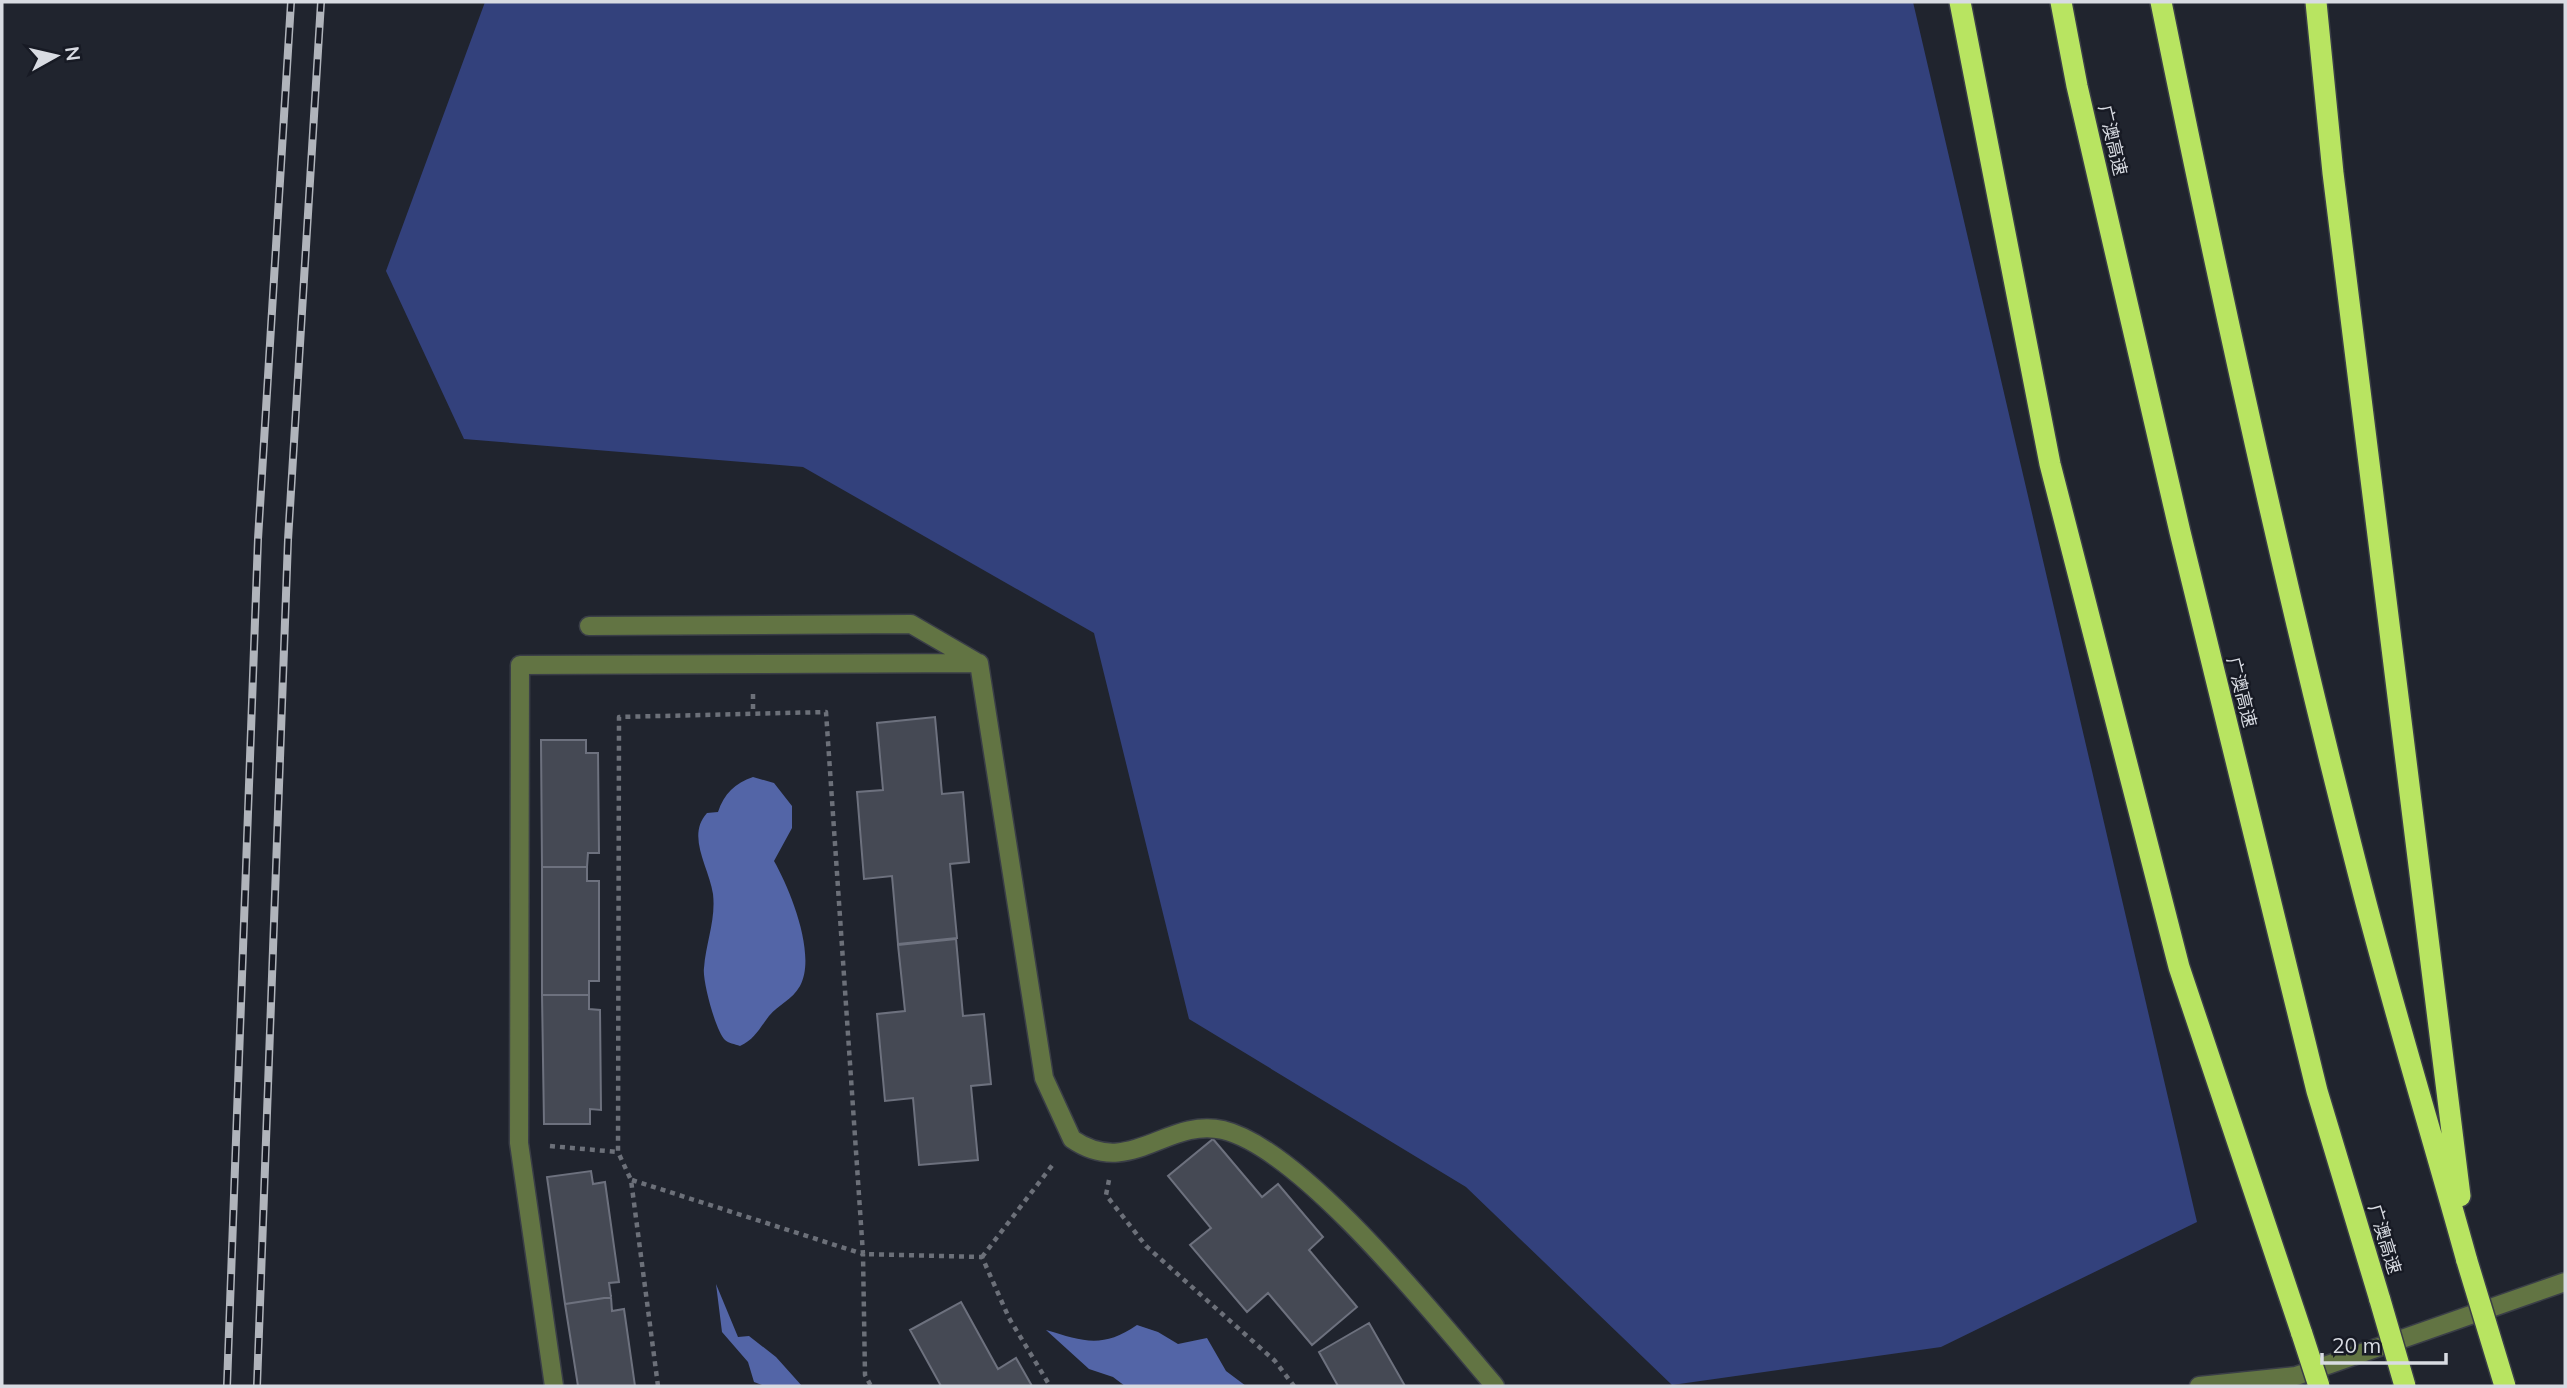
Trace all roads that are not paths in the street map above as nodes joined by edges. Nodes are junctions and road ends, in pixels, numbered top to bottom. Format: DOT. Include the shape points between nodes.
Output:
graph roads {
  1 [pos="2061,2"];
  2 [pos="2161,2"];
  3 [pos="2316,2"];
  4 [pos="1959,6"];
  5 [pos="589,626"];
  6 [pos="979,663"];
  7 [pos="2467,1261"];
  8 [pos="2565,1283"];
  9 [pos="554,1386"];
  10 [pos="1495,1386"];
  11 [pos="2199,1386"];
  12 [pos="2319,1386"];
  13 [pos="2405,1386"];
  14 [pos="2505,1386"];
  1 -- 13 [label="highway, 广澳高速, bridge" via="2180,532 2311,1065"];
  2 -- 7 [label="highway" via="2257,458 2358,874"];
  3 -- 7 [label="highway"];
  4 -- 12 [label="highway, bridge" via="2050,464 2176,954"];
  5 -- 6 [label="street" via="911,624"];
  6 -- 9 [label="street" via="520,665 519,1143"];
  6 -- 10 [label="street" via="1044,1078 1072,1139 1115,1155 1197,1127 1247,1138 1316,1191 1400,1275"];
  7 -- 14 [label="highway, bridge"];
  8 -- 11 [label="street" via="2296,1376"];
}
